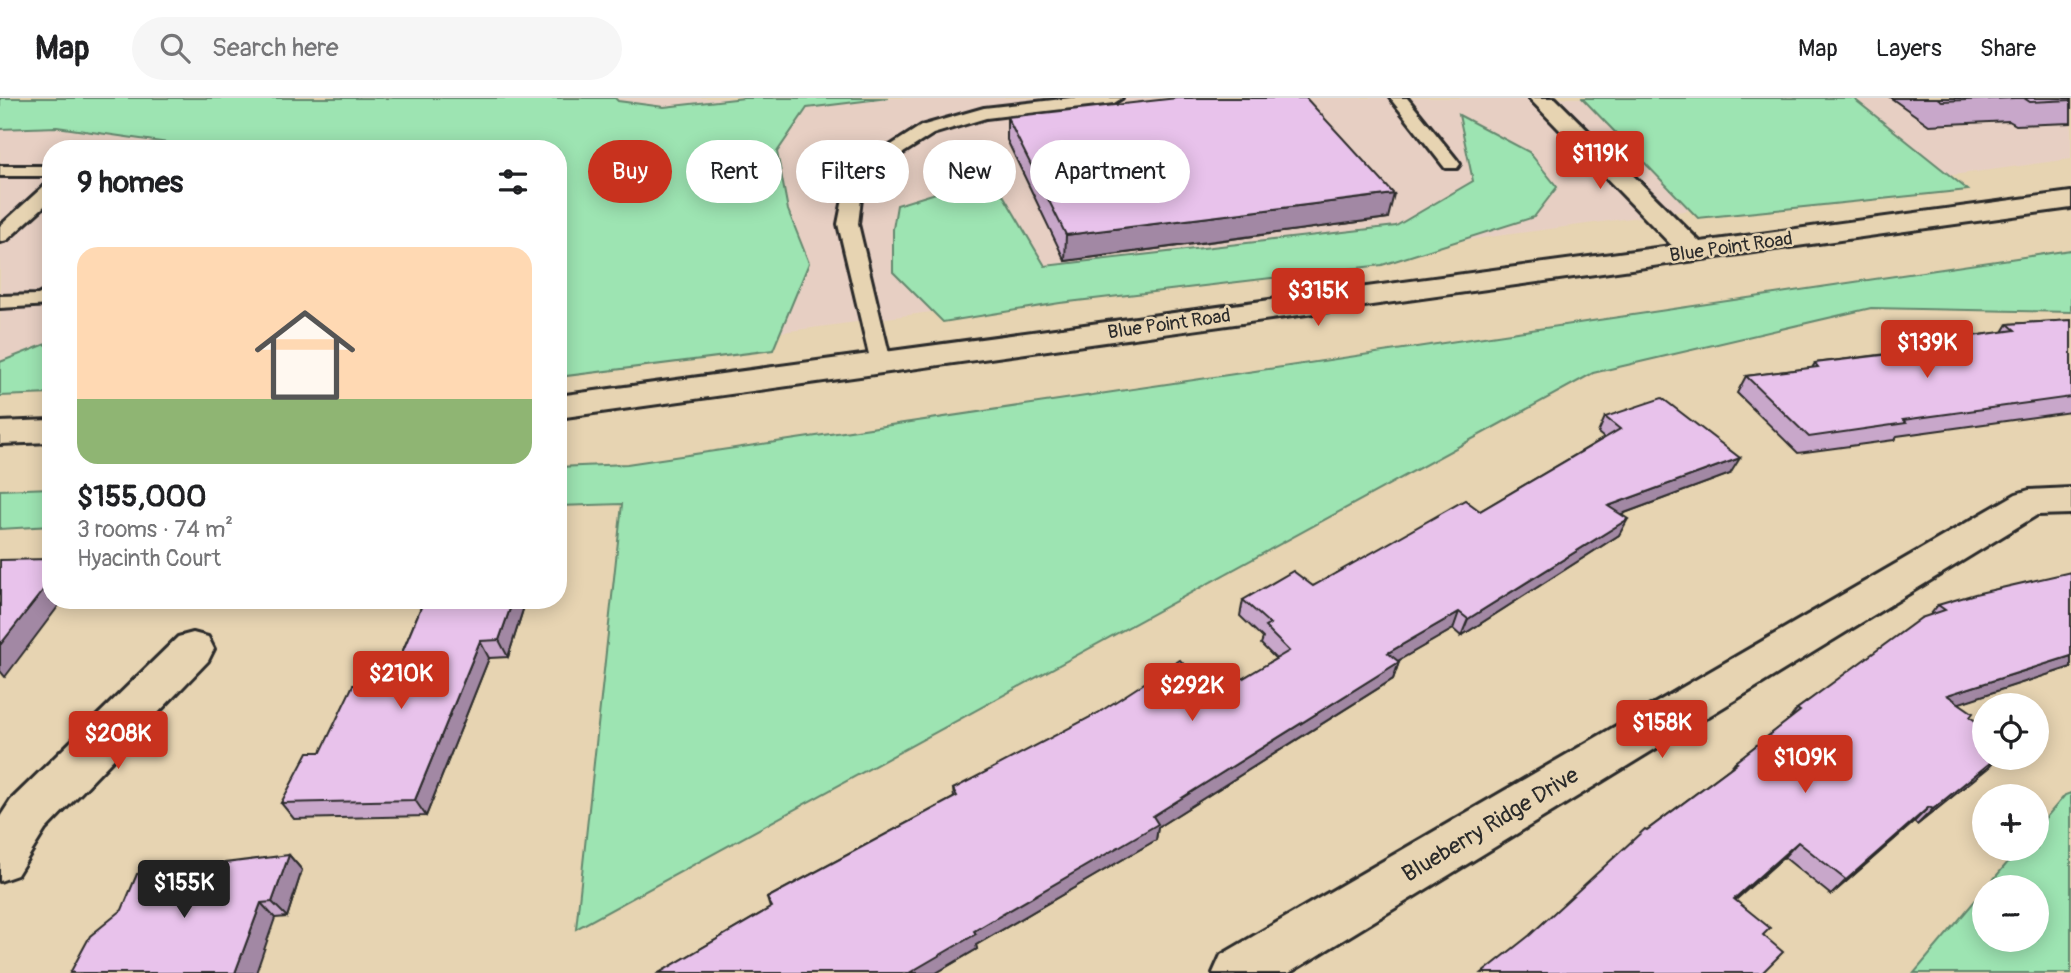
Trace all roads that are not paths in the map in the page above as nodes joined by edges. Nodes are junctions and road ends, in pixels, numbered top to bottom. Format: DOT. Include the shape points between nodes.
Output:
graph roads {
  1 [pos="1114,98"];
  2 [pos="1398,98"];
  3 [pos="1541,98"];
  4 [pos="1451,164"];
  5 [pos="0,171"];
  6 [pos="42,172"];
  7 [pos="42,198"];
  8 [pos="2071,200"];
  9 [pos="0,236"];
  10 [pos="1693,251"];
  11 [pos="42,301"];
  12 [pos="0,302"];
  13 [pos="880,362"];
  14 [pos="567,406"];
  15 [pos="42,431"];
  16 [pos="0,433"];
  17 [pos="2071,501"];
  18 [pos="193,649"];
  19 [pos="0,859"];
  20 [pos="1240,973"];
  1 -- 13 [label="lane" via="984,113 927,130 872,166 852,199 848,224"];
  2 -- 4 [label="lane"];
  3 -- 10 [label="street"];
  5 -- 6 [label="lane"];
  7 -- 9 [label="lane"];
  8 -- 10 [label="street, Blue Point Road"];
  10 -- 13 [label="street, Blue Point Road"];
  11 -- 12 [label="lane"];
  13 -- 14 [label="street, Blue Point Road"];
  15 -- 16 [label="street"];
  17 -- 20 [label="street, Blueberry Ridge Drive" via="2029,503"];
  18 -- 19 [label="street" via="27,815"];
}
